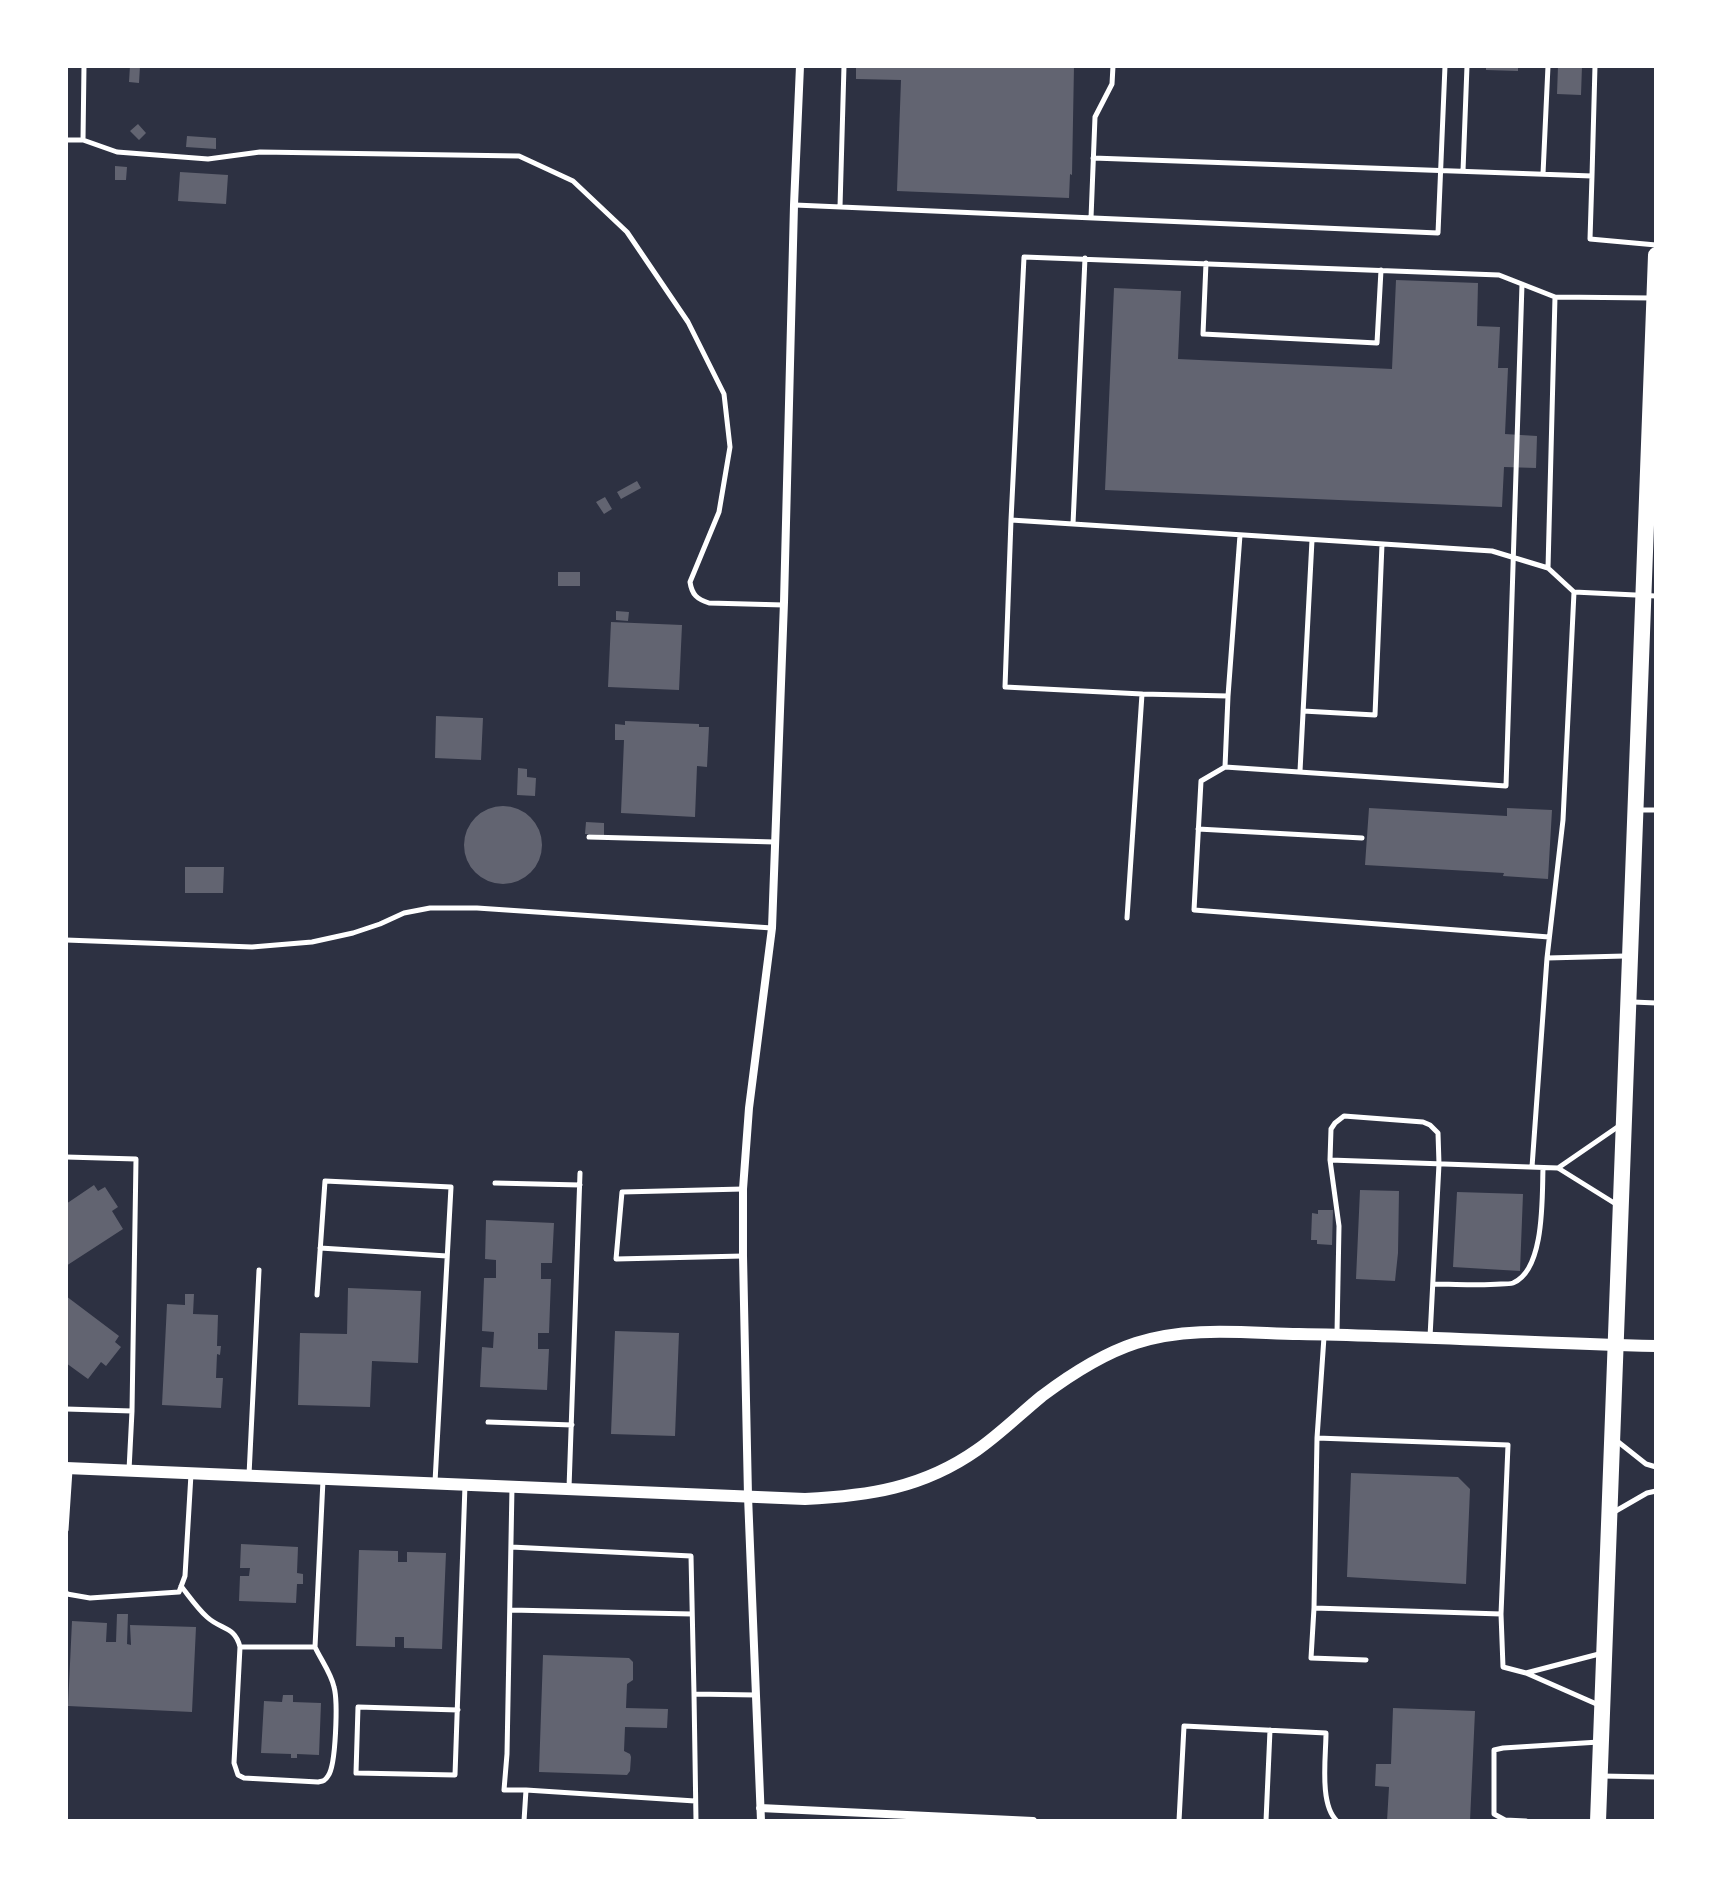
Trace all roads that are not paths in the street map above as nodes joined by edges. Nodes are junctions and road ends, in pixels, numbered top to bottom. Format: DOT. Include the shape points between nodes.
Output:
graph roads {
  1 [pos="84,66"];
  2 [pos="800,66"];
  3 [pos="844,66"];
  4 [pos="1113,66"];
  5 [pos="1445,66"];
  6 [pos="1467,66"];
  7 [pos="1548,66"];
  8 [pos="1595,66"];
  9 [pos="66,140"];
  10 [pos="83,140"];
  11 [pos="1093,158"];
  12 [pos="1441,170"];
  13 [pos="1463,171"];
  14 [pos="1543,174"];
  15 [pos="1592,176"];
  16 [pos="794,205"];
  17 [pos="840,207"];
  18 [pos="1091,218"];
  19 [pos="1656,245"];
  20 [pos="1656,255"];
  21 [pos="1085,258"];
  22 [pos="1206,263"];
  23 [pos="1381,270"];
  24 [pos="1522,284"];
  25 [pos="1555,297"];
  26 [pos="1654,298"];
  27 [pos="1654,394"];
  28 [pos="1652,452"];
  29 [pos="1011,520"];
  30 [pos="1073,524"];
  31 [pos="1240,535"];
  32 [pos="1312,540"];
  33 [pos="1382,544"];
  34 [pos="1513,557"];
  35 [pos="1548,568"];
  36 [pos="1574,592"];
  37 [pos="1650,595"];
  38 [pos="784,605"];
  39 [pos="1142,694"];
  40 [pos="1228,696"];
  41 [pos="1303,711"];
  42 [pos="1225,767"];
  43 [pos="1300,771"];
  44 [pos="1636,810"];
  45 [pos="1656,810"];
  46 [pos="1198,829"];
  47 [pos="589,837"];
  48 [pos="1362,838"];
  49 [pos="775,842"];
  50 [pos="1127,918"];
  51 [pos="772,928"];
  52 [pos="1549,937"];
  53 [pos="66,940"];
  54 [pos="1630,956"];
  55 [pos="1547,958"];
  56 [pos="1628,1002"];
  57 [pos="1656,1003"];
  58 [pos="1623,1123"];
  59 [pos="66,1157"];
  60 [pos="1330,1160"];
  61 [pos="1439,1164"];
  62 [pos="1532,1167"];
  63 [pos="1543,1168"];
  64 [pos="1558,1168"];
  65 [pos="580,1173"];
  66 [pos="495,1183"];
  67 [pos="580,1185"];
  68 [pos="743,1189"];
  69 [pos="1620,1206"];
  70 [pos="320,1248"];
  71 [pos="447,1256"];
  72 [pos="743,1256"];
  73 [pos="259,1270"];
  74 [pos="1433,1284"];
  75 [pos="317,1295"];
  76 [pos="1331,1334"];
  77 [pos="1430,1338"];
  78 [pos="1615,1345"];
  79 [pos="1656,1346"];
  80 [pos="66,1409"];
  81 [pos="132,1411"];
  82 [pos="488,1422"];
  83 [pos="572,1425"];
  84 [pos="1612,1437"];
  85 [pos="1317,1438"];
  86 [pos="1656,1467"];
  87 [pos="68,1468"];
  88 [pos="129,1471"];
  89 [pos="191,1474"];
  90 [pos="249,1476"];
  91 [pos="323,1479"];
  92 [pos="435,1483"];
  93 [pos="465,1485"];
  94 [pos="512,1486"];
  95 [pos="569,1489"];
  96 [pos="1656,1491"];
  97 [pos="748,1496"];
  98 [pos="1609,1515"];
  99 [pos="66,1530"];
  100 [pos="511,1547"];
  101 [pos="181,1586"];
  102 [pos="66,1592"];
  103 [pos="1314,1608"];
  104 [pos="510,1610"];
  105 [pos="692,1614"];
  106 [pos="1501,1614"];
  107 [pos="240,1647"];
  108 [pos="315,1647"];
  109 [pos="1604,1652"];
  110 [pos="1366,1660"];
  111 [pos="1526,1673"];
  112 [pos="694,1694"];
  113 [pos="756,1695"];
  114 [pos="1602,1707"];
  115 [pos="458,1710"];
  116 [pos="1270,1730"];
  117 [pos="1601,1742"];
  118 [pos="1600,1776"];
  119 [pos="1656,1777"];
  120 [pos="526,1790"];
  121 [pos="695,1801"];
  122 [pos="760,1808"];
  123 [pos="837,1816"];
  124 [pos="964,1819"];
  125 [pos="524,1821"];
  126 [pos="696,1821"];
  127 [pos="761,1821"];
  128 [pos="1033,1821"];
  129 [pos="1179,1821"];
  130 [pos="1266,1821"];
  131 [pos="1337,1821"];
  132 [pos="1504,1821"];
  133 [pos="1526,1821"];
  134 [pos="1598,1821"];
  1 -- 10 [label="lane"];
  2 -- 16 [label="street"];
  3 -- 17 [label="lane"];
  4 -- 11 [label="lane" via="1112,84 1095,117"];
  5 -- 12 [label="lane"];
  6 -- 13 [label="lane"];
  7 -- 14 [label="lane"];
  8 -- 15 [label="lane"];
  9 -- 10 [label="lane"];
  10 -- 38 [label="lane" via="117,152 208,159 260,152 519,156 573,181 627,232 688,322 724,394 730,447 719,512 690,582 692,592 709,603"];
  11 -- 12 [label="lane"];
  11 -- 18 [label="lane"];
  12 -- 13 [label="lane"];
  12 -- 18 [label="lane" via="1438,233"];
  13 -- 14 [label="lane"];
  14 -- 15 [label="lane"];
  15 -- 19 [label="lane" via="1590,239"];
  16 -- 17 [label="lane"];
  16 -- 38 [label="street"];
  17 -- 18 [label="lane"];
  20 -- 26 [label="main road"];
  21 -- 22 [label="lane"];
  21 -- 29 [label="lane" via="1024,257"];
  21 -- 30 [label="lane"];
  22 -- 23 [label="lane"];
  22 -- 23 [label="lane" via="1203,334 1377,343"];
  23 -- 24 [label="lane" via="1499,275"];
  24 -- 25 [label="lane"];
  24 -- 34 [label="lane"];
  25 -- 26 [label="lane"];
  25 -- 35 [label="lane"];
  26 -- 27 [label="main road"];
  27 -- 28 [label="main road"];
  28 -- 37 [label="main road"];
  29 -- 30 [label="lane"];
  29 -- 39 [label="lane" via="1005,687"];
  30 -- 31 [label="lane"];
  31 -- 32 [label="lane"];
  31 -- 40 [label="lane"];
  32 -- 33 [label="lane"];
  32 -- 41 [label="lane"];
  33 -- 34 [label="lane"];
  33 -- 41 [label="lane" via="1375,715"];
  34 -- 35 [label="lane"];
  34 -- 43 [label="lane" via="1506,786"];
  35 -- 36 [label="lane"];
  36 -- 37 [label="lane"];
  36 -- 52 [label="lane" via="1563,820"];
  37 -- 44 [label="main road"];
  38 -- 49 [label="street"];
  39 -- 40 [label="lane"];
  39 -- 50 [label="lane"];
  40 -- 42 [label="lane"];
  41 -- 43 [label="lane"];
  42 -- 43 [label="lane"];
  42 -- 46 [label="lane" via="1201,781"];
  44 -- 45 [label="lane"];
  44 -- 54 [label="main road"];
  46 -- 48 [label="lane"];
  46 -- 52 [label="lane" via="1194,910"];
  47 -- 49 [label="lane"];
  49 -- 51 [label="street"];
  51 -- 53 [label="lane" via="430,908 312,942 252,947"];
  51 -- 68 [label="street"];
  52 -- 55 [label="lane"];
  54 -- 55 [label="lane"];
  54 -- 56 [label="main road"];
  55 -- 62 [label="lane"];
  56 -- 57 [label="lane"];
  56 -- 58 [label="main road"];
  58 -- 64 [label="lane"];
  58 -- 69 [label="main road"];
  59 -- 81 [label="lane" via="136,1159"];
  60 -- 61 [label="lane"];
  60 -- 61 [label="lane" via="1331,1129 1344,1116 1430,1125 1438,1133"];
  60 -- 76 [label="lane" via="1339,1226"];
  61 -- 62 [label="lane"];
  61 -- 74 [label="lane"];
  62 -- 63 [label="lane"];
  63 -- 64 [label="lane"];
  63 -- 74 [label="lane" via="1540,1235 1523,1274 1514,1283"];
  64 -- 69 [label="lane"];
  65 -- 67 [label="lane"];
  66 -- 67 [label="lane"];
  67 -- 83 [label="lane"];
  68 -- 72 [label="street"];
  68 -- 72 [label="lane" via="622,1192 616,1259"];
  69 -- 78 [label="main road"];
  70 -- 71 [label="lane"];
  70 -- 71 [label="lane" via="325,1181 451,1187"];
  70 -- 75 [label="lane"];
  71 -- 92 [label="lane"];
  72 -- 97 [label="street"];
  73 -- 90 [label="lane"];
  74 -- 77 [label="lane"];
  76 -- 77 [label="street"];
  76 -- 85 [label="lane"];
  76 -- 97 [label="street" via="1185,1333 1138,1342 1082,1369 979,1449 930,1477 858,1496"];
  77 -- 78 [label="street"];
  78 -- 79 [label="street"];
  78 -- 84 [label="main road"];
  80 -- 81 [label="lane"];
  81 -- 88 [label="lane"];
  82 -- 83 [label="lane"];
  83 -- 95 [label="lane"];
  84 -- 86 [label="lane"];
  84 -- 98 [label="main road"];
  85 -- 103 [label="lane"];
  85 -- 106 [label="lane" via="1508,1445"];
  87 -- 88 [label="street"];
  87 -- 99 [label="lane"];
  88 -- 89 [label="street"];
  89 -- 90 [label="street"];
  89 -- 101 [label="lane"];
  90 -- 91 [label="street"];
  91 -- 92 [label="street"];
  91 -- 108 [label="lane"];
  92 -- 93 [label="street"];
  93 -- 94 [label="street"];
  93 -- 115 [label="lane"];
  94 -- 95 [label="street"];
  94 -- 100 [label="lane"];
  95 -- 97 [label="street"];
  96 -- 98 [label="lane"];
  97 -- 113 [label="street"];
  98 -- 109 [label="main road"];
  100 -- 104 [label="lane"];
  100 -- 105 [label="lane" via="691,1556"];
  101 -- 102 [label="lane" via="179,1592 90,1598"];
  101 -- 107 [label="lane" via="210,1621 235,1633"];
  103 -- 106 [label="lane"];
  103 -- 110 [label="lane" via="1311,1658"];
  104 -- 105 [label="lane"];
  104 -- 120 [label="lane" via="504,1790"];
  105 -- 112 [label="lane"];
  106 -- 111 [label="lane" via="1503,1667"];
  107 -- 108 [label="lane"];
  107 -- 108 [label="lane" via="234,1751 238,1775 318,1782 330,1775 337,1705 333,1683"];
  109 -- 111 [label="lane"];
  109 -- 114 [label="main road"];
  111 -- 114 [label="lane"];
  112 -- 113 [label="lane"];
  112 -- 121 [label="lane"];
  113 -- 122 [label="street"];
  114 -- 117 [label="main road"];
  115 -- 115 [label="lane" via="455,1775 356,1773 358,1707"];
  116 -- 129 [label="lane" via="1184,1726"];
  116 -- 130 [label="lane"];
  116 -- 131 [label="lane" via="1326,1733 1326,1803"];
  117 -- 118 [label="main road"];
  117 -- 132 [label="lane" via="1494,1750 1494,1814"];
  118 -- 119 [label="lane"];
  118 -- 134 [label="main road"];
  120 -- 121 [label="lane"];
  120 -- 125 [label="lane"];
  121 -- 126 [label="lane"];
  122 -- 123 [label="street"];
  122 -- 127 [label="street"];
  123 -- 124 [label="street"];
  124 -- 128 [label="street"];
  132 -- 133 [label="lane"];
}
